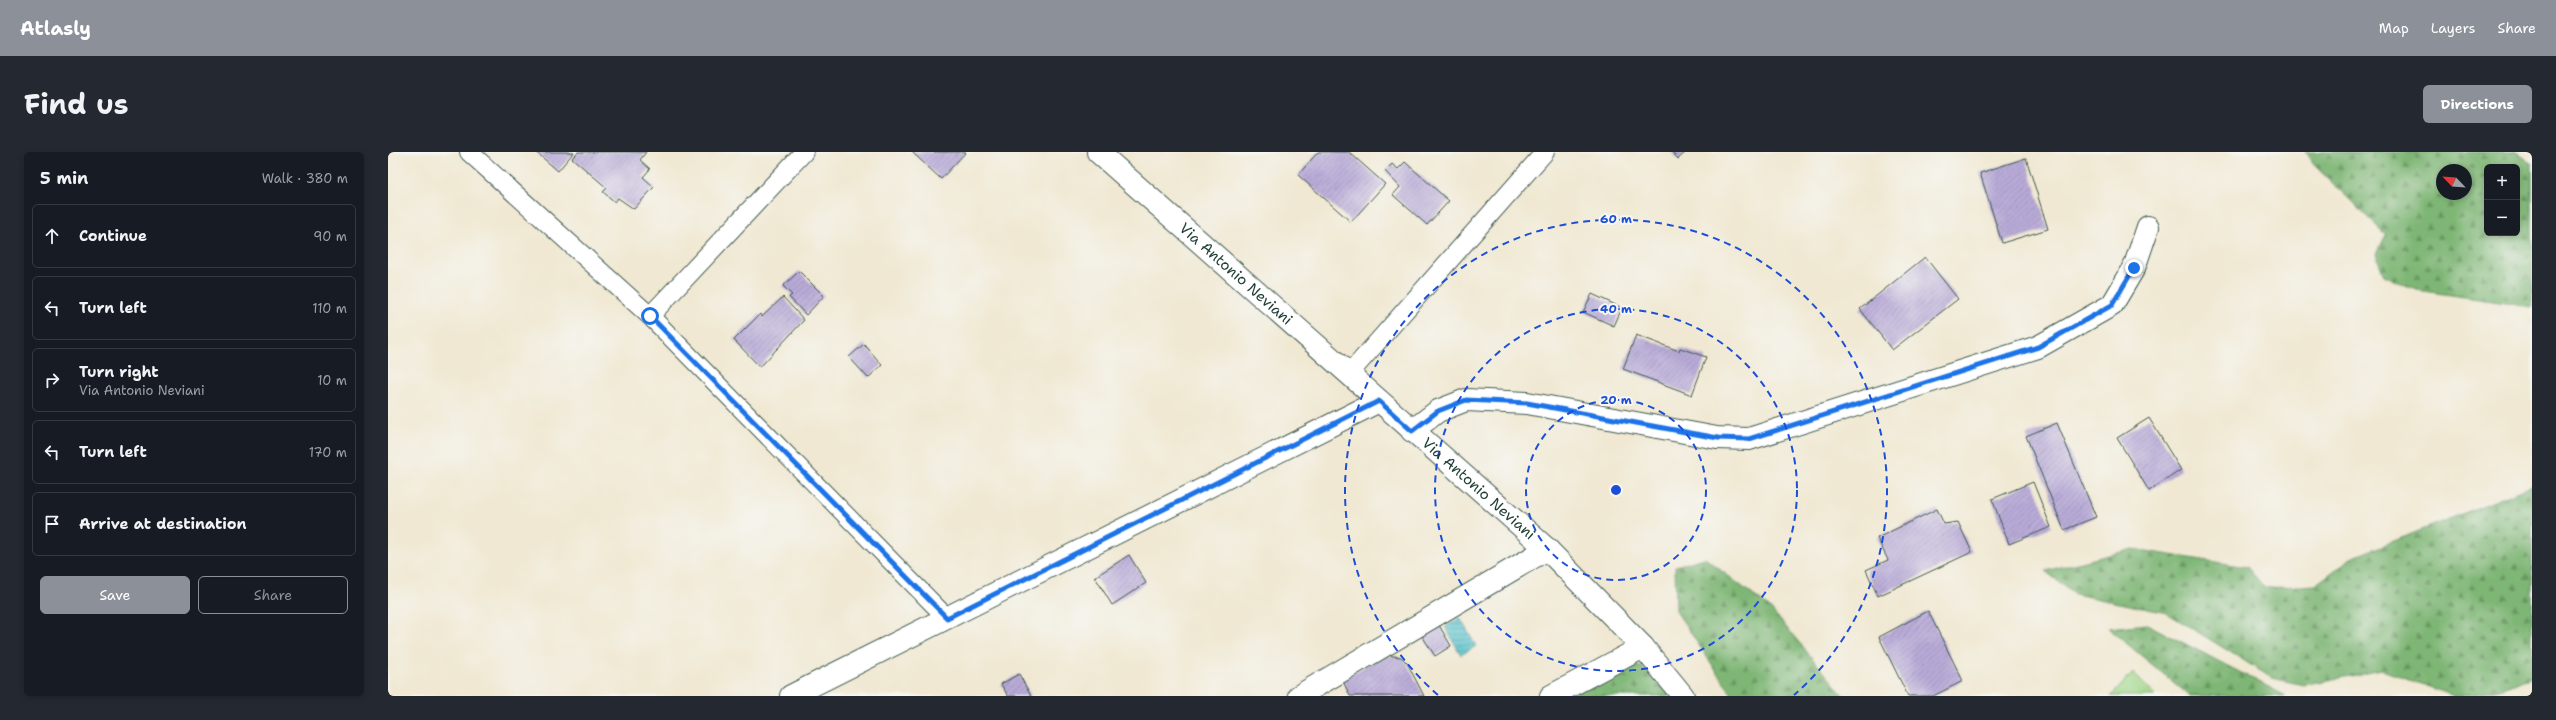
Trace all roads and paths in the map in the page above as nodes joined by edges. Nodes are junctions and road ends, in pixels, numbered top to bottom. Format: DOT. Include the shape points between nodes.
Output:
graph roads {
  1 [pos="469,152"];
  2 [pos="804,152"];
  3 [pos="1098,152"];
  4 [pos="1545,152"];
  5 [pos="2148,227"];
  6 [pos="650,316"];
  7 [pos="1349,374"];
  8 [pos="1379,401"];
  9 [pos="1412,431"];
  10 [pos="1547,549"];
  11 [pos="947,618"];
  12 [pos="1643,647"];
  13 [pos="791,696"];
  14 [pos="1299,696"];
  15 [pos="1552,696"];
  16 [pos="1683,696"];
  1 -- 6 [label="lane"];
  2 -- 6 [label="lane"];
  3 -- 7 [label="street, Via Antonio Neviani"];
  4 -- 7 [label="lane"];
  5 -- 9 [label="street" via="2134,268 2112,305 2038,347 1749,439 1718,438 1527,403 1466,400 1438,411"];
  6 -- 11 [label="lane"];
  7 -- 8 [label="street, Via Antonio Neviani"];
  8 -- 9 [label="street, Via Antonio Neviani"];
  8 -- 11 [label="street"];
  9 -- 10 [label="street, Via Antonio Neviani"];
  10 -- 12 [label="street, Via Antonio Neviani"];
  10 -- 14 [label="street"];
  11 -- 13 [label="street"];
  12 -- 15 [label="street"];
  12 -- 16 [label="street, Via Antonio Neviani"];
}
